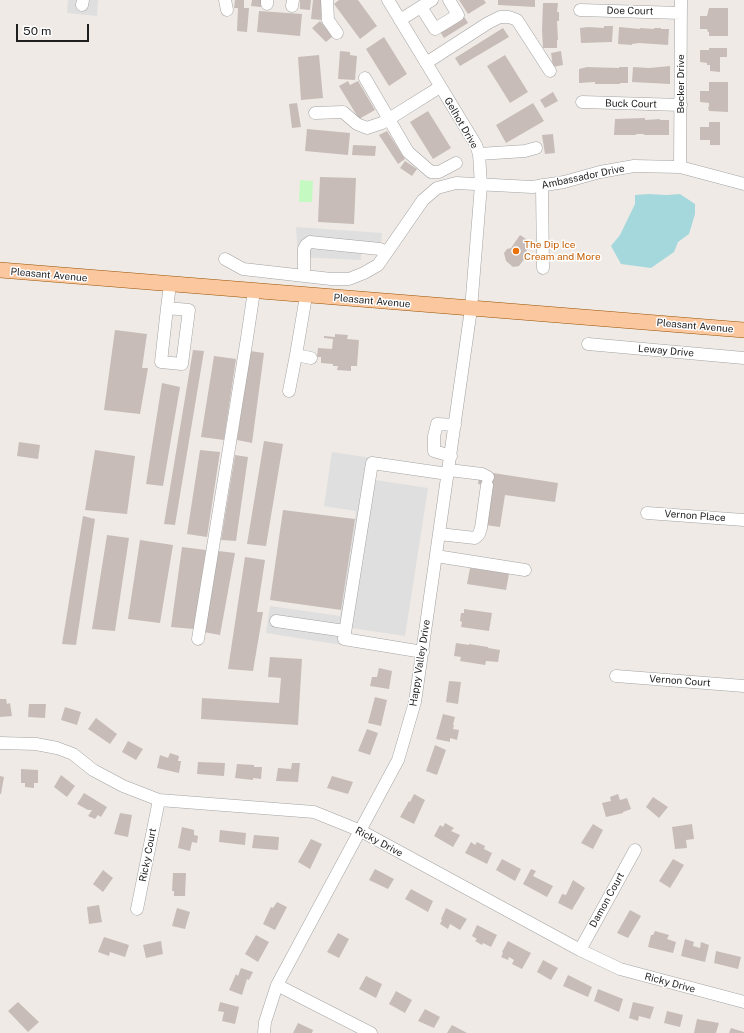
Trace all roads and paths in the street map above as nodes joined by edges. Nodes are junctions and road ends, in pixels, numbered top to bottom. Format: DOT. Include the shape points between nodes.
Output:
graph roads {
  1 [pos="328,0"];
  2 [pos="388,0"];
  3 [pos="432,0"];
  4 [pos="449,0"];
  5 [pos="681,0"];
  6 [pos="420,7"];
  7 [pos="580,10"];
  8 [pos="680,13"];
  9 [pos="400,20"];
  10 [pos="337,33"];
  11 [pos="426,63"];
  12 [pos="550,71"];
  13 [pos="365,78"];
  14 [pos="440,87"];
  15 [pos="582,102"];
  16 [pos="681,105"];
  17 [pos="315,113"];
  18 [pos="389,119"];
  19 [pos="536,148"];
  20 [pos="479,154"];
  21 [pos="456,164"];
  22 [pos="680,167"];
  23 [pos="744,184"];
  24 [pos="481,185"];
  25 [pos="542,185"];
  26 [pos="387,252"];
  27 [pos="225,259"];
  28 [pos="543,268"];
  29 [pos="0,270"];
  30 [pos="304,276"];
  31 [pos="170,284"];
  32 [pos="254,291"];
  33 [pos="306,296"];
  34 [pos="167,308"];
  35 [pos="472,309"];
  36 [pos="744,330"];
  37 [pos="588,344"];
  38 [pos="296,355"];
  39 [pos="311,358"];
  40 [pos="744,358"];
  41 [pos="289,391"];
  42 [pos="455,426"];
  43 [pos="451,456"];
  44 [pos="448,472"];
  45 [pos="647,512"];
  46 [pos="744,520"];
  47 [pos="439,534"];
  48 [pos="436,556"];
  49 [pos="525,570"];
  50 [pos="276,621"];
  51 [pos="345,631"];
  52 [pos="198,639"];
  53 [pos="423,652"];
  54 [pos="616,676"];
  55 [pos="744,686"];
  56 [pos="0,743"];
  57 [pos="159,800"];
  58 [pos="361,831"];
  59 [pos="635,850"];
  60 [pos="137,910"];
  61 [pos="580,950"];
  62 [pos="277,985"];
  63 [pos="744,1002"];
  64 [pos="264,1033"];
  65 [pos="371,1033"];
  1 -- 10 [label="street" via="328,20"];
  2 -- 9 [label="street, Gelhot Drive"];
  3 -- 6 [label="street"];
  4 -- 6 [label="street" via="458,15 435,29"];
  5 -- 8 [label="street, Becker Drive"];
  6 -- 9 [label="street"];
  7 -- 8 [label="street, Doe Court"];
  8 -- 16 [label="street, Becker Drive"];
  9 -- 11 [label="street, Gelhot Drive"];
  11 -- 12 [label="street" via="488,23 500,17 509,17 517,20"];
  11 -- 14 [label="street, Gelhot Drive"];
  13 -- 18 [label="street"];
  14 -- 18 [label="street"];
  14 -- 20 [label="street, Gelhot Drive"];
  15 -- 16 [label="street, Buck Court"];
  16 -- 22 [label="street, Becker Drive"];
  17 -- 18 [label="street" via="343,112 357,124 367,128"];
  18 -- 21 [label="street" via="408,152 431,172 439,172"];
  19 -- 20 [label="street"];
  20 -- 24 [label="street, Gelhot Drive"];
  22 -- 23 [label="street, Ambassador Drive"];
  22 -- 25 [label="street, Ambassador Drive" via="634,166"];
  24 -- 25 [label="street, Ambassador Drive"];
  24 -- 26 [label="street, Ambassador Drive" via="456,183 436,188 423,200"];
  24 -- 35 [label="street, Gelhot Drive"];
  25 -- 28 [label="street"];
  26 -- 30 [label="street, Ambassador Drive" via="378,265 349,279"];
  26 -- 30 [label="street" via="380,249 310,242 304,249"];
  27 -- 30 [label="street, Ambassador Drive" via="244,269"];
  29 -- 31 [label="main road, Pleasant Avenue"];
  31 -- 32 [label="main road, Pleasant Avenue"];
  31 -- 34 [label="street"];
  32 -- 33 [label="main road, Pleasant Avenue"];
  32 -- 52 [label="street"];
  33 -- 35 [label="main road, Pleasant Avenue"];
  33 -- 38 [label="street"];
  34 -- 34 [label="street" via="161,362 182,364 189,310"];
  35 -- 36 [label="main road, Pleasant Avenue"];
  35 -- 42 [label="street, Happy Valley Drive"];
  37 -- 40 [label="street, Leway Drive"];
  38 -- 39 [label="street"];
  38 -- 41 [label="street"];
  42 -- 43 [label="street, Happy Valley Drive"];
  42 -- 43 [label="street" via="437,424 434,436 434,451"];
  43 -- 44 [label="street, Happy Valley Drive"];
  44 -- 47 [label="street, Happy Valley Drive"];
  44 -- 47 [label="street" via="482,474 488,481 482,528 475,538"];
  44 -- 51 [label="street" via="372,463"];
  45 -- 46 [label="street, Vernon Place"];
  47 -- 48 [label="street, Happy Valley Drive"];
  48 -- 49 [label="street"];
  48 -- 53 [label="street, Happy Valley Drive"];
  50 -- 51 [label="street"];
  51 -- 53 [label="street" via="344,639"];
  53 -- 58 [label="street, Happy Valley Drive" via="415,702 398,760"];
  54 -- 55 [label="street, Vernon Court"];
  56 -- 57 [label="street, Ricky Drive" via="36,744 57,748 73,754 93,770 123,786"];
  57 -- 58 [label="street, Ricky Drive" via="314,812"];
  57 -- 60 [label="street, Ricky Court"];
  58 -- 61 [label="street, Ricky Drive"];
  58 -- 62 [label="street, Happy Valley Drive"];
  59 -- 61 [label="street, Damon Court"];
  61 -- 63 [label="street, Ricky Drive" via="620,969"];
  62 -- 64 [label="street, Happy Valley Drive"];
  62 -- 65 [label="street"];
}
